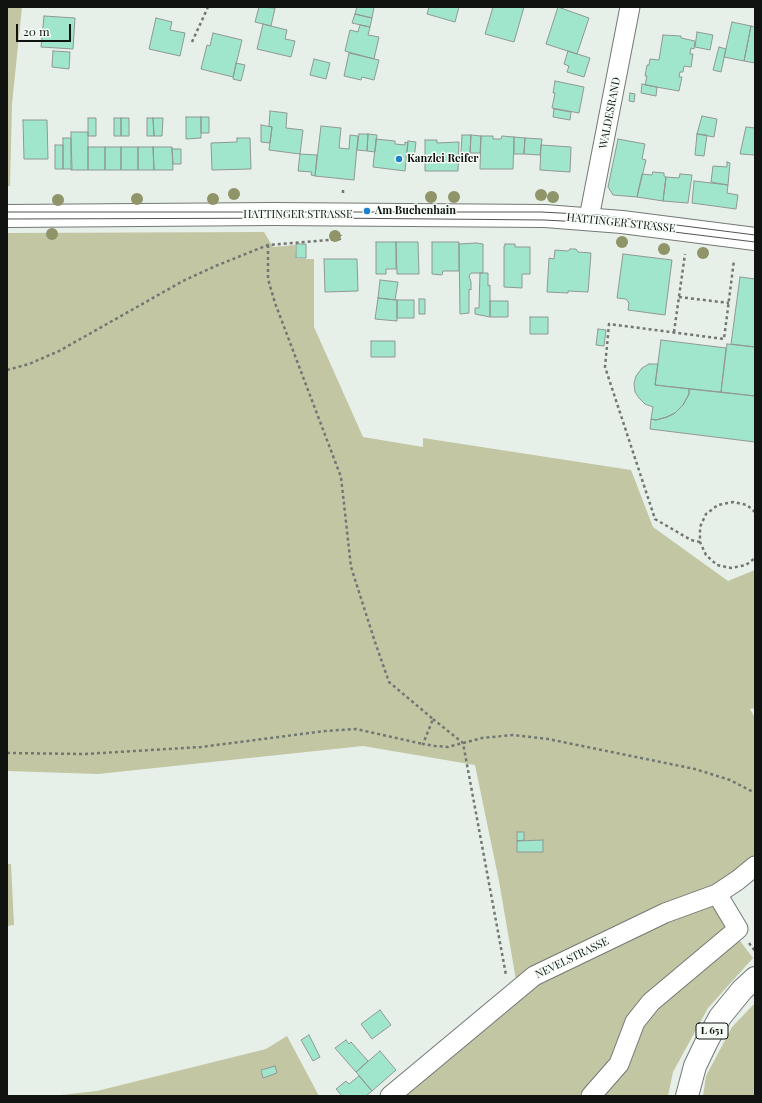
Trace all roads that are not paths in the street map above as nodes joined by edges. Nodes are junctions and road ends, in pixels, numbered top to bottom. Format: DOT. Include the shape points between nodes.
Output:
graph roads {
  1 [pos="630,7"];
  2 [pos="7,216"];
  3 [pos="589,218"];
  4 [pos="755,238"];
  5 [pos="755,866"];
  6 [pos="717,894"];
  7 [pos="755,978"];
  8 [pos="390,1096"];
  9 [pos="591,1096"];
  10 [pos="687,1096"];
  1 -- 3 [label="street, WALDESRAND"];
  2 -- 3 [label="main road, HATTINGER STRASSE" via="423,215"];
  3 -- 4 [label="main road, HATTINGER STRASSE"];
  5 -- 6 [label="street, NEVELSTRASSE"];
  6 -- 8 [label="street, NEVELSTRASSE" via="665,913 534,976"];
  6 -- 9 [label="street" via="738,929 651,1002 635,1022 619,1064"];
  7 -- 10 [label="main road, L 651" via="720,1017 695,1066"];
}
